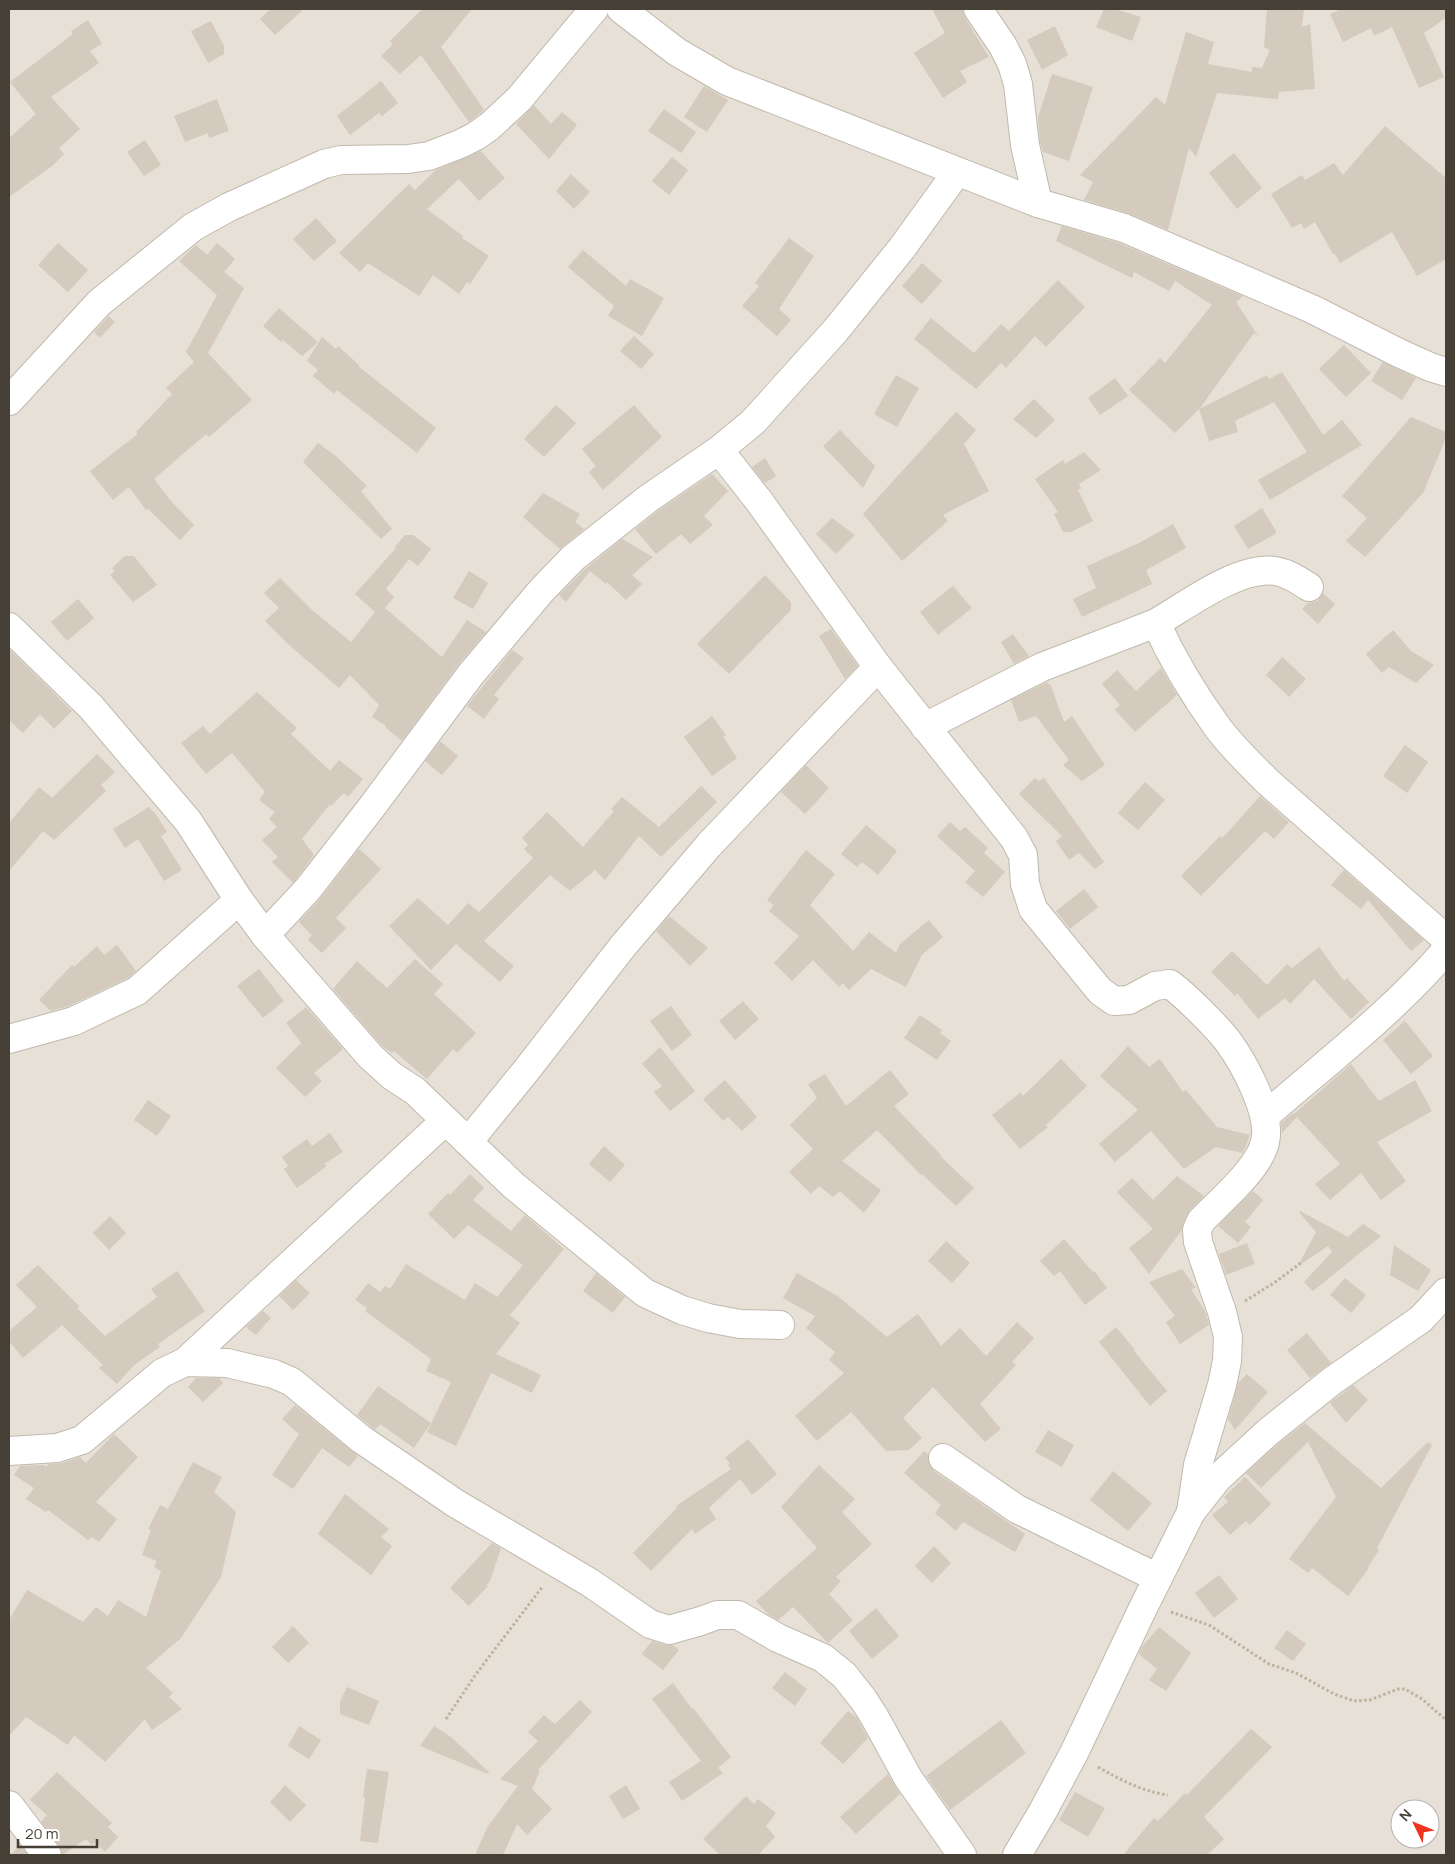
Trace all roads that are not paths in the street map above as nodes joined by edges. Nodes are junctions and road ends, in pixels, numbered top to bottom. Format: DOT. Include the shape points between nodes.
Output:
graph roads {
  1 [pos="594,9"];
  2 [pos="621,9"];
  3 [pos="978,9"];
  4 [pos="957,172"];
  5 [pos="1038,203"];
  6 [pos="1446,372"];
  7 [pos="9,401"];
  8 [pos="720,450"];
  9 [pos="1309,587"];
  10 [pos="1156,623"];
  11 [pos="9,627"];
  12 [pos="878,667"];
  13 [pos="925,727"];
  14 [pos="239,900"];
  15 [pos="265,935"];
  16 [pos="1446,939"];
  17 [pos="1446,950"];
  18 [pos="9,1039"];
  19 [pos="1265,1116"];
  20 [pos="445,1121"];
  21 [pos="468,1142"];
  22 [pos="1446,1292"];
  23 [pos="780,1325"];
  24 [pos="185,1362"];
  25 [pos="9,1451"];
  26 [pos="943,1458"];
  27 [pos="1191,1512"];
  28 [pos="1158,1578"];
  29 [pos="9,1805"];
  30 [pos="46,1855"];
  31 [pos="962,1855"];
  32 [pos="1017,1855"];
  1 -- 7 [label="street" via="519,99 476,136 429,156 341,160 324,164 193,227 99,303"];
  2 -- 4 [label="street" via="677,52 727,81"];
  3 -- 5 [label="street" via="1012,64"];
  4 -- 5 [label="street"];
  4 -- 8 [label="street" via="902,248 836,330 753,422"];
  5 -- 6 [label="street" via="1124,228 1312,309 1399,353"];
  8 -- 12 [label="street"];
  8 -- 15 [label="street" via="649,498 573,558 542,590 471,674 308,889"];
  9 -- 10 [label="street" via="1293,576 1274,571 1248,574 1220,585"];
  10 -- 13 [label="street" via="1042,667"];
  10 -- 16 [label="street" via="1191,690 1243,756 1268,782"];
  11 -- 14 [label="street" via="91,707 188,821"];
  12 -- 13 [label="street"];
  12 -- 21 [label="street" via="709,845 622,946"];
  13 -- 19 [label="street" via="1014,838 1023,855 1025,884 1033,909 1100,991 1114,1001 1129,1000 1155,986 1170,984 1181,992 1227,1040 1249,1075"];
  14 -- 15 [label="street"];
  14 -- 18 [label="street" via="137,991 74,1021"];
  15 -- 20 [label="street" via="370,1056 415,1091"];
  17 -- 19 [label="street" via="1415,985"];
  19 -- 27 [label="street" via="1266,1142 1252,1169 1201,1221 1197,1230 1228,1336 1222,1385 1198,1465"];
  20 -- 21 [label="street"];
  20 -- 24 [label="street"];
  21 -- 23 [label="street" via="513,1185 645,1293 708,1318 740,1324"];
  22 -- 27 [label="street" via="1421,1319 1332,1381 1268,1432 1217,1479"];
  24 -- 25 [label="street" via="162,1373 82,1440 56,1448"];
  24 -- 31 [label="street" via="227,1362 292,1382 361,1439 426,1484 589,1582 650,1624 669,1630 717,1614 738,1615 823,1658 844,1675 863,1699 908,1778"];
  26 -- 28 [label="street" via="1017,1509"];
  27 -- 28 [label="street"];
  28 -- 32 [label="street" via="1074,1753"];
  29 -- 30 [label="street"];
}
